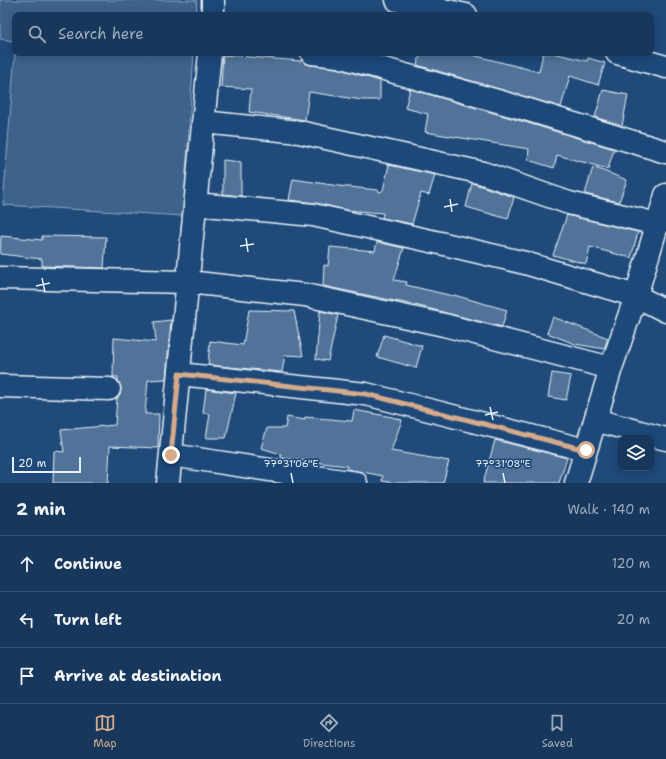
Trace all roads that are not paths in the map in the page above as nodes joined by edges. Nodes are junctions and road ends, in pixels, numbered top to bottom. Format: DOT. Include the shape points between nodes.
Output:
graph roads {
  1 [pos="213,0"];
  2 [pos="397,0"];
  3 [pos="213,12"];
  4 [pos="452,12"];
  5 [pos="210,56"];
  6 [pos="338,56"];
  7 [pos="628,56"];
  8 [pos="666,66"];
  9 [pos="203,122"];
  10 [pos="666,152"];
  11 [pos="666,195"];
  12 [pos="195,204"];
  13 [pos="657,224"];
  14 [pos="0,278"];
  15 [pos="188,282"];
  16 [pos="636,296"];
  17 [pos="666,310"];
  18 [pos="611,368"];
  19 [pos="179,374"];
  20 [pos="0,386"];
  21 [pos="109,389"];
  22 [pos="595,420"];
  23 [pos="666,439"];
  24 [pos="586,450"];
  25 [pos="171,455"];
  26 [pos="168,483"];
  27 [pos="356,483"];
  28 [pos="576,483"];
  1 -- 3 [label="street"];
  2 -- 4 [label="street"];
  5 -- 9 [label="street"];
  6 -- 10 [label="street"];
  7 -- 8 [label="street"];
  9 -- 12 [label="street"];
  9 -- 13 [label="street" via="299,132 483,173 569,203"];
  11 -- 13 [label="street"];
  12 -- 15 [label="street"];
  12 -- 16 [label="street" via="313,215 525,263"];
  13 -- 16 [label="street"];
  14 -- 15 [label="street"];
  15 -- 18 [label="street" via="305,295 444,325"];
  15 -- 19 [label="street"];
  16 -- 17 [label="street"];
  16 -- 18 [label="street"];
  18 -- 22 [label="street"];
  19 -- 24 [label="street" via="366,394"];
  19 -- 25 [label="street"];
  20 -- 21 [label="street"];
  22 -- 23 [label="street"];
  22 -- 24 [label="street"];
  24 -- 28 [label="street"];
  25 -- 26 [label="street"];
  25 -- 27 [label="street"];
}
